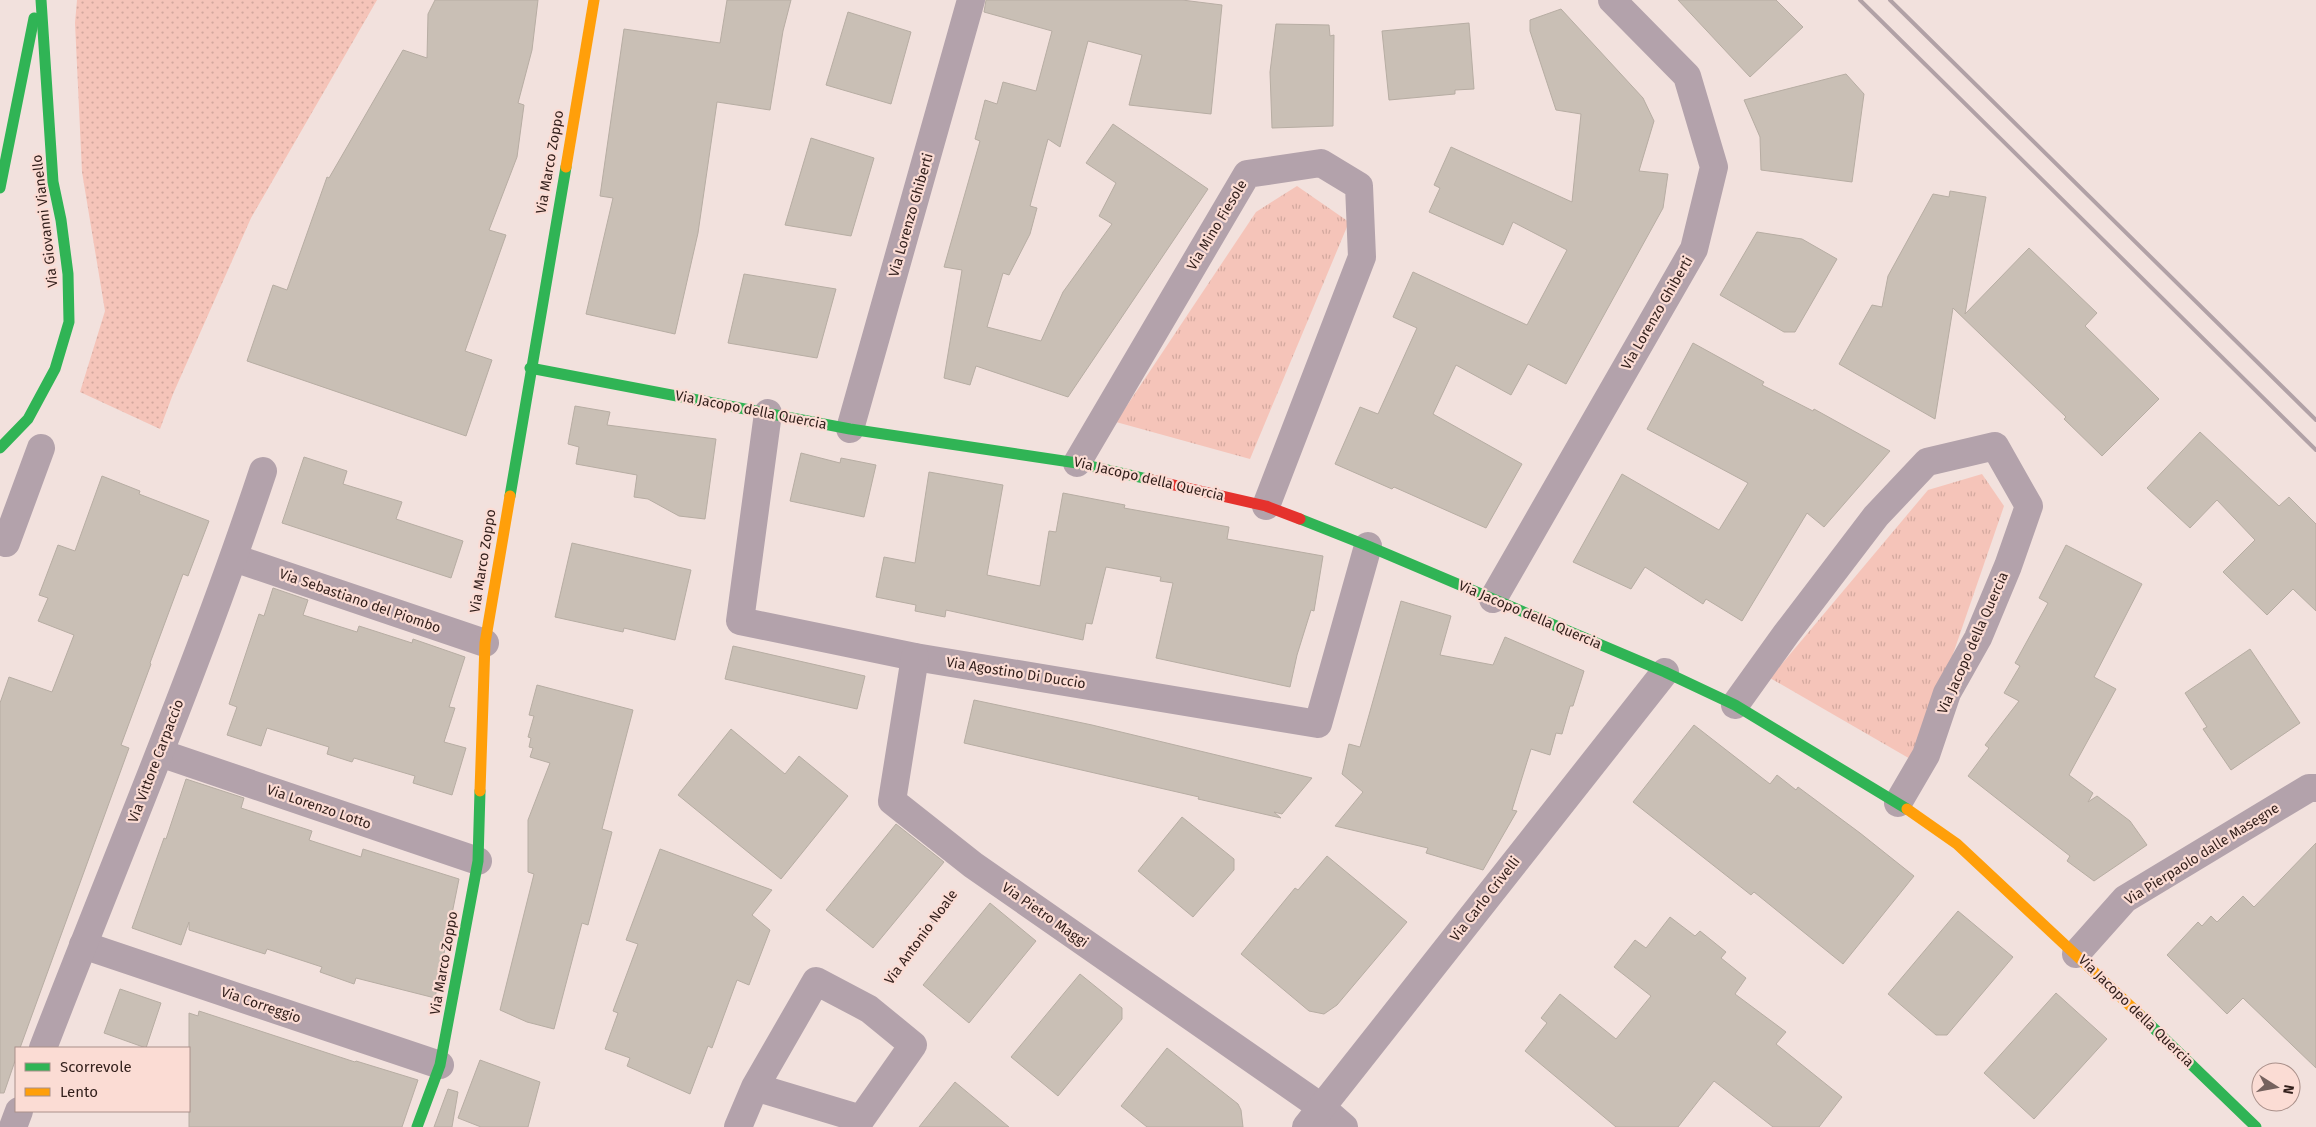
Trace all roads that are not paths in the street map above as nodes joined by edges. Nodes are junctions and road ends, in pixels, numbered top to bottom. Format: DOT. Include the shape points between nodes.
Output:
graph roads {
  1 [pos="37,0"];
  2 [pos="41,0"];
  3 [pos="594,0"];
  4 [pos="971,0"];
  5 [pos="1612,0"];
  6 [pos="0,188"];
  7 [pos="530,368"];
  8 [pos="768,413"];
  9 [pos="850,429"];
  10 [pos="0,448"];
  11 [pos="41,448"];
  12 [pos="1077,462"];
  13 [pos="263,471"];
  14 [pos="1266,506"];
  15 [pos="1368,546"];
  16 [pos="2,548"];
  17 [pos="234,558"];
  18 [pos="1493,599"];
  19 [pos="485,643"];
  20 [pos="915,657"];
  21 [pos="1665,672"];
  22 [pos="1735,705"];
  23 [pos="160,753"];
  24 [pos="2316,788"];
  25 [pos="1898,803"];
  26 [pos="478,861"];
  27 [pos="82,945"];
  28 [pos="2076,954"];
  29 [pos="43,1047"];
  30 [pos="440,1065"];
  31 [pos="755,1086"];
  32 [pos="19,1112"];
  33 [pos="1314,1117"];
  34 [pos="13,1127"];
  35 [pos="417,1127"];
  36 [pos="738,1127"];
  37 [pos="1344,1127"];
  38 [pos="2256,1127"];
  1 -- 6 [label="street"];
  2 -- 10 [label="street, Via Giovanni Vianello" via="53,182 68,274 69,322 55,369 28,419"];
  3 -- 7 [label="street, Via Marco Zoppo"];
  4 -- 9 [label="street, Via Lorenzo Ghiberti"];
  5 -- 18 [label="street, Via Lorenzo Ghiberti" via="1687,76 1714,167 1694,249"];
  7 -- 8 [label="street, Via Jacopo della Quercia"];
  7 -- 19 [label="street, Via Marco Zoppo"];
  8 -- 9 [label="street, Via Jacopo della Quercia"];
  8 -- 20 [label="street, Via Agostino Di Duccio" via="740,621"];
  9 -- 12 [label="street, Via Jacopo della Quercia"];
  11 -- 16 [label="street"];
  12 -- 14 [label="street, Via Jacopo della Quercia"];
  12 -- 14 [label="street, Via Mino Fiesole" via="1247,174 1321,163 1359,186 1362,257"];
  13 -- 17 [label="street, Via Vittore Carpaccio"];
  14 -- 15 [label="street, Via Jacopo della Quercia"];
  15 -- 18 [label="street, Via Jacopo della Quercia"];
  15 -- 20 [label="street, Via Agostino Di Duccio" via="1318,724"];
  17 -- 19 [label="street, Via Sebastiano del Piombo"];
  17 -- 23 [label="street, Via Vittore Carpaccio"];
  18 -- 21 [label="street, Via Jacopo della Quercia"];
  19 -- 26 [label="street, Via Marco Zoppo"];
  20 -- 33 [label="street, Via Pietro Maggi" via="892,801 973,865"];
  21 -- 22 [label="street, Via Jacopo della Quercia"];
  21 -- 33 [label="street, Via Carlo Crivelli"];
  22 -- 25 [label="street, Via Jacopo della Quercia"];
  22 -- 25 [label="street, Via Jacopo della Quercia" via="1876,516 1926,462 1995,446 2029,506 1978,638 1947,693 1926,755"];
  23 -- 26 [label="street, Via Lorenzo Lotto"];
  23 -- 27 [label="street, Via Vittore Carpaccio"];
  24 -- 28 [label="street, Via Pierpaolo dalle Masegne" via="2309,788 2125,899"];
  25 -- 28 [label="street, Via Jacopo della Quercia" via="1957,844"];
  26 -- 30 [label="street, Via Marco Zoppo"];
  27 -- 29 [label="street, Via Vittore Carpaccio"];
  27 -- 30 [label="street, Via Correggio"];
  28 -- 38 [label="street, Via Jacopo della Quercia"];
  30 -- 35 [label="street, Via Marco Zoppo"];
  31 -- 31 [label="street" via="816,981 869,1010 913,1045 862,1119"];
  31 -- 36 [label="street"];
  32 -- 34 [label="street"];
  33 -- 37 [label="street, Via Pietro Maggi"];
}
